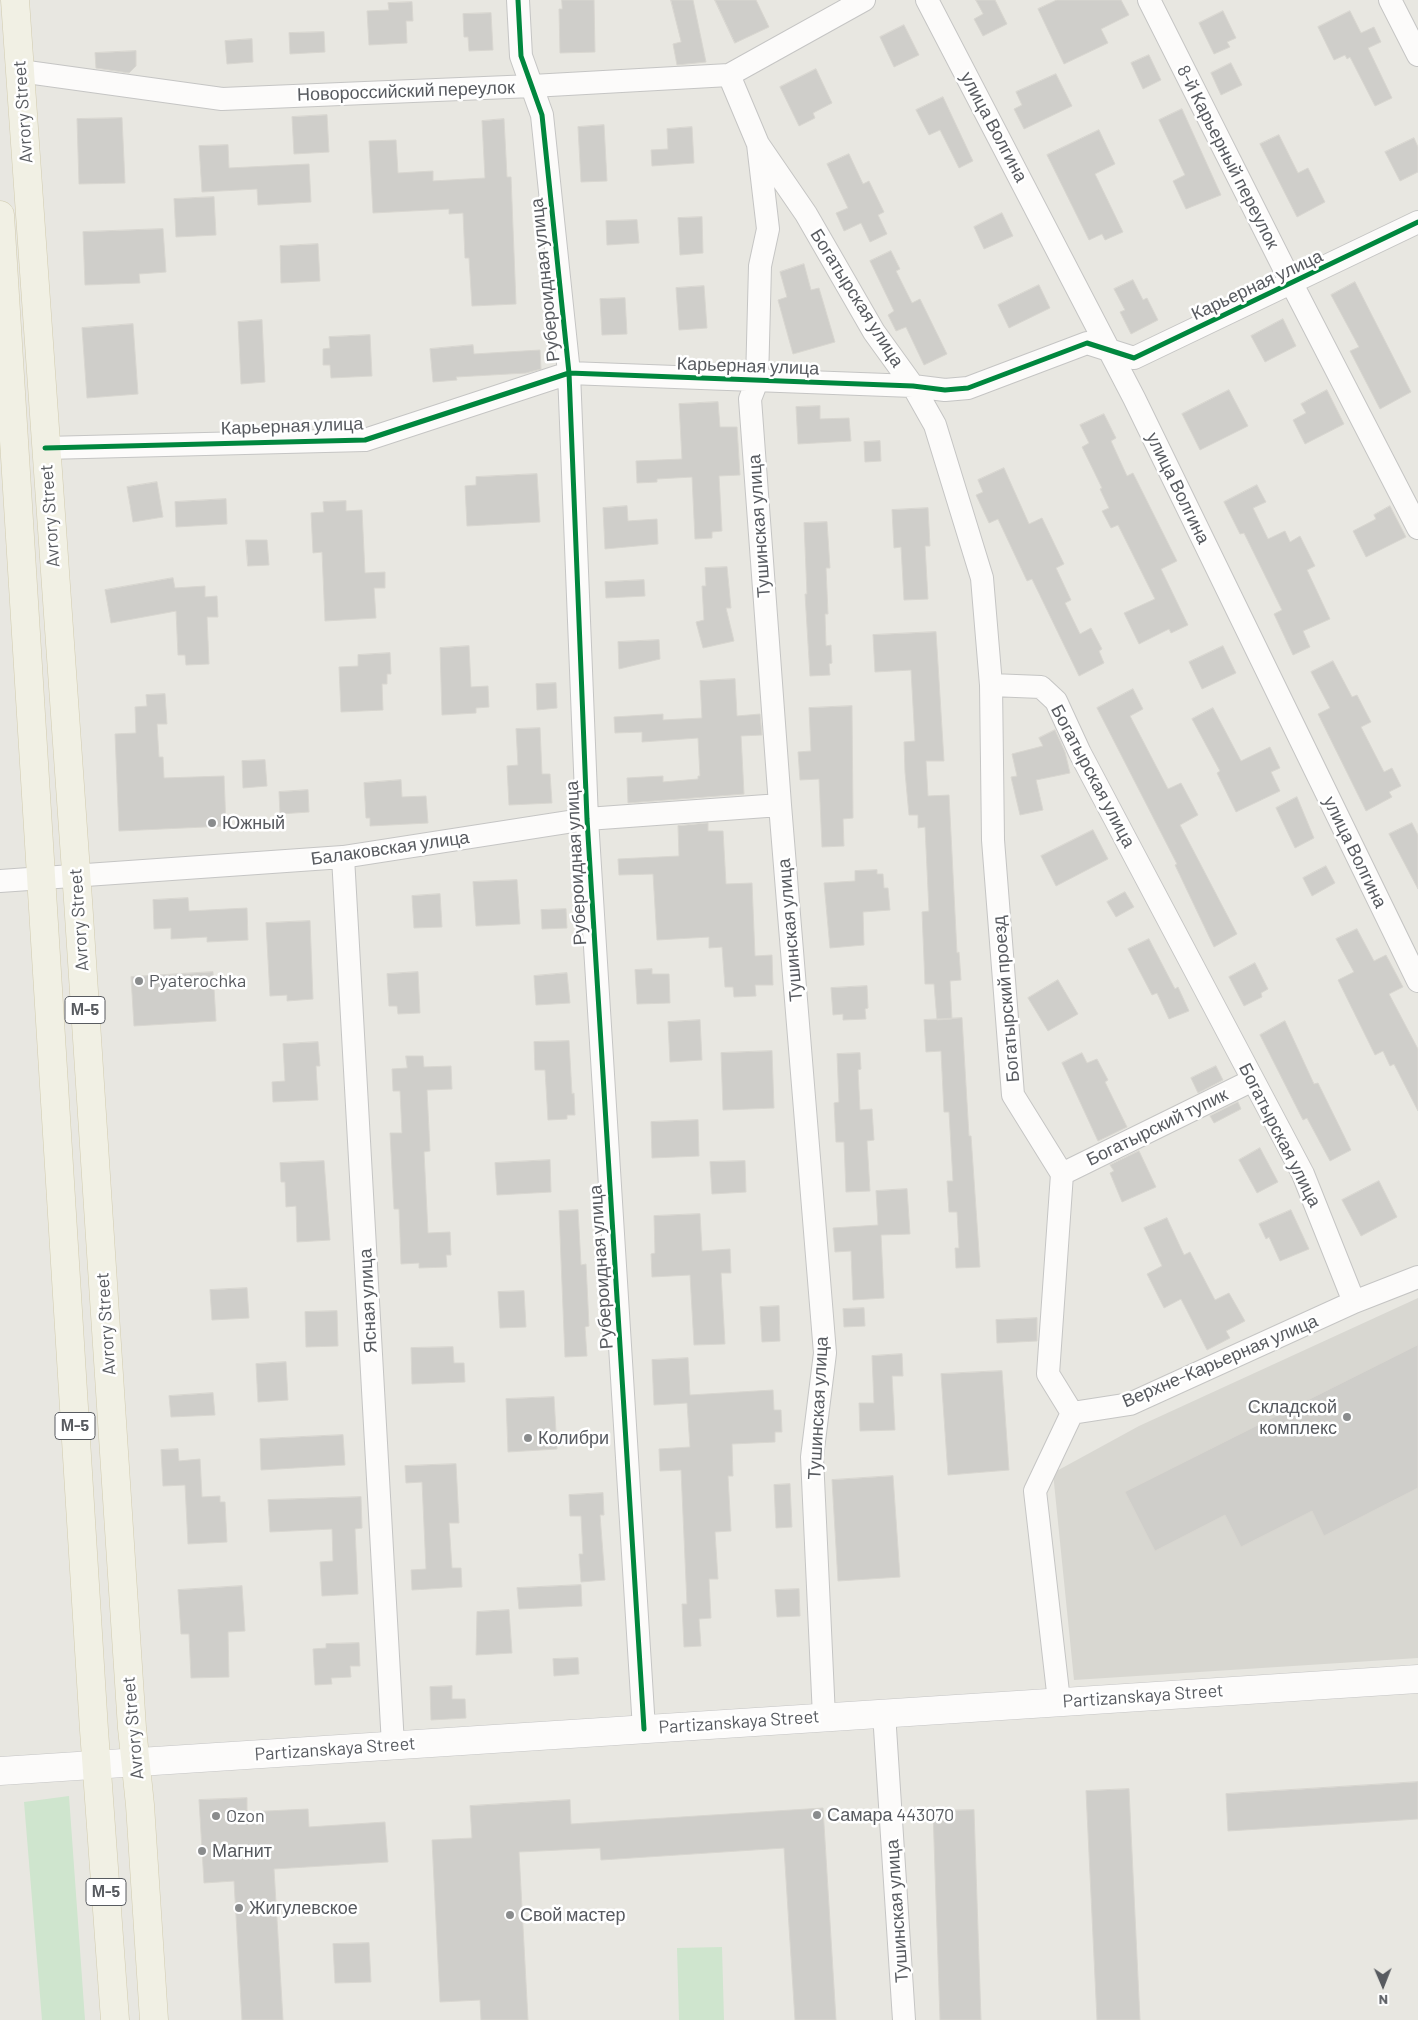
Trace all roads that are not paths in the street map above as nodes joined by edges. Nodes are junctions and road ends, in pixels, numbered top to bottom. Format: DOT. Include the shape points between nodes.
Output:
graph roads {
  1 [pos="15,0"];
  2 [pos="518,0"];
  3 [pos="864,0"];
  4 [pos="927,0"];
  5 [pos="1149,0"];
  6 [pos="1390,0"];
  7 [pos="1418,55"];
  8 [pos="20,71"];
  9 [pos="729,74"];
  10 [pos="532,86"];
  11 [pos="758,144"];
  12 [pos="0,216"];
  13 [pos="1418,222"];
  14 [pos="1292,284"];
  15 [pos="1109,351"];
  16 [pos="569,373"];
  17 [pos="757,381"];
  18 [pos="913,386"];
  19 [pos="46,448"];
  20 [pos="1418,528"];
  21 [pos="992,685"];
  22 [pos="780,805"];
  23 [pos="587,819"];
  24 [pos="344,857"];
  25 [pos="76,876"];
  26 [pos="42,878"];
  27 [pos="0,881"];
  28 [pos="1418,981"];
  29 [pos="1252,1080"];
  30 [pos="1062,1174"];
  31 [pos="1418,1276"];
  32 [pos="1354,1302"];
  33 [pos="1072,1413"];
  34 [pos="1418,1679"];
  35 [pos="1059,1702"];
  36 [pos="884,1713"];
  37 [pos="824,1717"];
  38 [pos="644,1728"];
  39 [pos="392,1745"];
  40 [pos="137,1762"];
  41 [pos="96,1765"];
  42 [pos="0,1771"];
  43 [pos="115,2020"];
  44 [pos="154,2020"];
  45 [pos="904,2020"];
  1 -- 8 [label="main road, Avrory Street / М-5"];
  2 -- 10 [label="street, Рубероидная улица" via="521,56"];
  3 -- 9 [label="street, Новороссийский переулок"];
  4 -- 15 [label="street, улица Волгина"];
  5 -- 14 [label="street, 8-й Карьерный переулок"];
  6 -- 7 [label="street"];
  8 -- 10 [label="street, Новороссийский переулок" via="222,99"];
  8 -- 19 [label="main road, Avrory Street / М-5"];
  9 -- 10 [label="street, Новороссийский переулок"];
  9 -- 11 [label="street, Богатырская улица"];
  10 -- 16 [label="street, Рубероидная улица" via="542,114"];
  11 -- 17 [label="street, Тушинская улица" via="768,229 760,266"];
  11 -- 18 [label="street, Богатырская улица" via="806,214 874,332"];
  12 -- 26 [label="main road, Avrory Street / М-5"];
  13 -- 14 [label="street, Карьерная улица"];
  14 -- 15 [label="street, Карьерная улица" via="1134,358"];
  14 -- 20 [label="street, 8-й Карьерный переулок"];
  15 -- 18 [label="street, Карьерная улица" via="1087,343 968,388 944,390"];
  15 -- 28 [label="street, улица Волгина"];
  16 -- 17 [label="street, Карьерная улица"];
  16 -- 19 [label="street, Карьерная улица" via="365,440"];
  16 -- 23 [label="street, Рубероидная улица"];
  17 -- 18 [label="street, Карьерная улица"];
  17 -- 22 [label="street, Тушинская улица" via="750,399"];
  18 -- 21 [label="street, Богатырская улица" via="935,425 982,578"];
  19 -- 25 [label="main road, Avrory Street / М-5"];
  21 -- 29 [label="street, Богатырская улица" via="1041,687 1056,701 1080,753"];
  21 -- 30 [label="street, Богатырский проезд" via="993,840 1014,1095"];
  22 -- 23 [label="street, Балаковская улица"];
  22 -- 37 [label="street, Тушинская улица" via="825,1353 812,1457"];
  23 -- 24 [label="street, Балаковская улица"];
  23 -- 38 [label="street, Рубероидная улица"];
  24 -- 25 [label="street, Балаковская улица"];
  24 -- 39 [label="street, Ясная улица"];
  25 -- 26 [label="street, Балаковская улица"];
  25 -- 40 [label="main road, Avrory Street / М-5" via="132,1728"];
  26 -- 27 [label="street, Балаковская улица"];
  26 -- 41 [label="main road, Avrory Street / М-5"];
  29 -- 30 [label="street, Богатырский тупик"];
  29 -- 32 [label="street, Богатырская улица" via="1303,1174"];
  30 -- 33 [label="street" via="1048,1374"];
  31 -- 32 [label="street, Верхне-Карьерная улица"];
  32 -- 33 [label="street, Верхне-Карьерная улица" via="1130,1404"];
  33 -- 35 [label="street" via="1035,1490"];
  34 -- 35 [label="street, Partizanskaya Street"];
  35 -- 36 [label="street, Partizanskaya Street"];
  36 -- 37 [label="street, Partizanskaya Street"];
  36 -- 45 [label="street, Тушинская улица"];
  37 -- 38 [label="street, Partizanskaya Street"];
  38 -- 39 [label="street, Partizanskaya Street"];
  39 -- 40 [label="street, Partizanskaya Street"];
  40 -- 41 [label="street, Partizanskaya Street"];
  40 -- 44 [label="main road, Avrory Street / М-5"];
  41 -- 42 [label="street, Partizanskaya Street"];
  41 -- 43 [label="main road, Avrory Street / М-5"];
}
